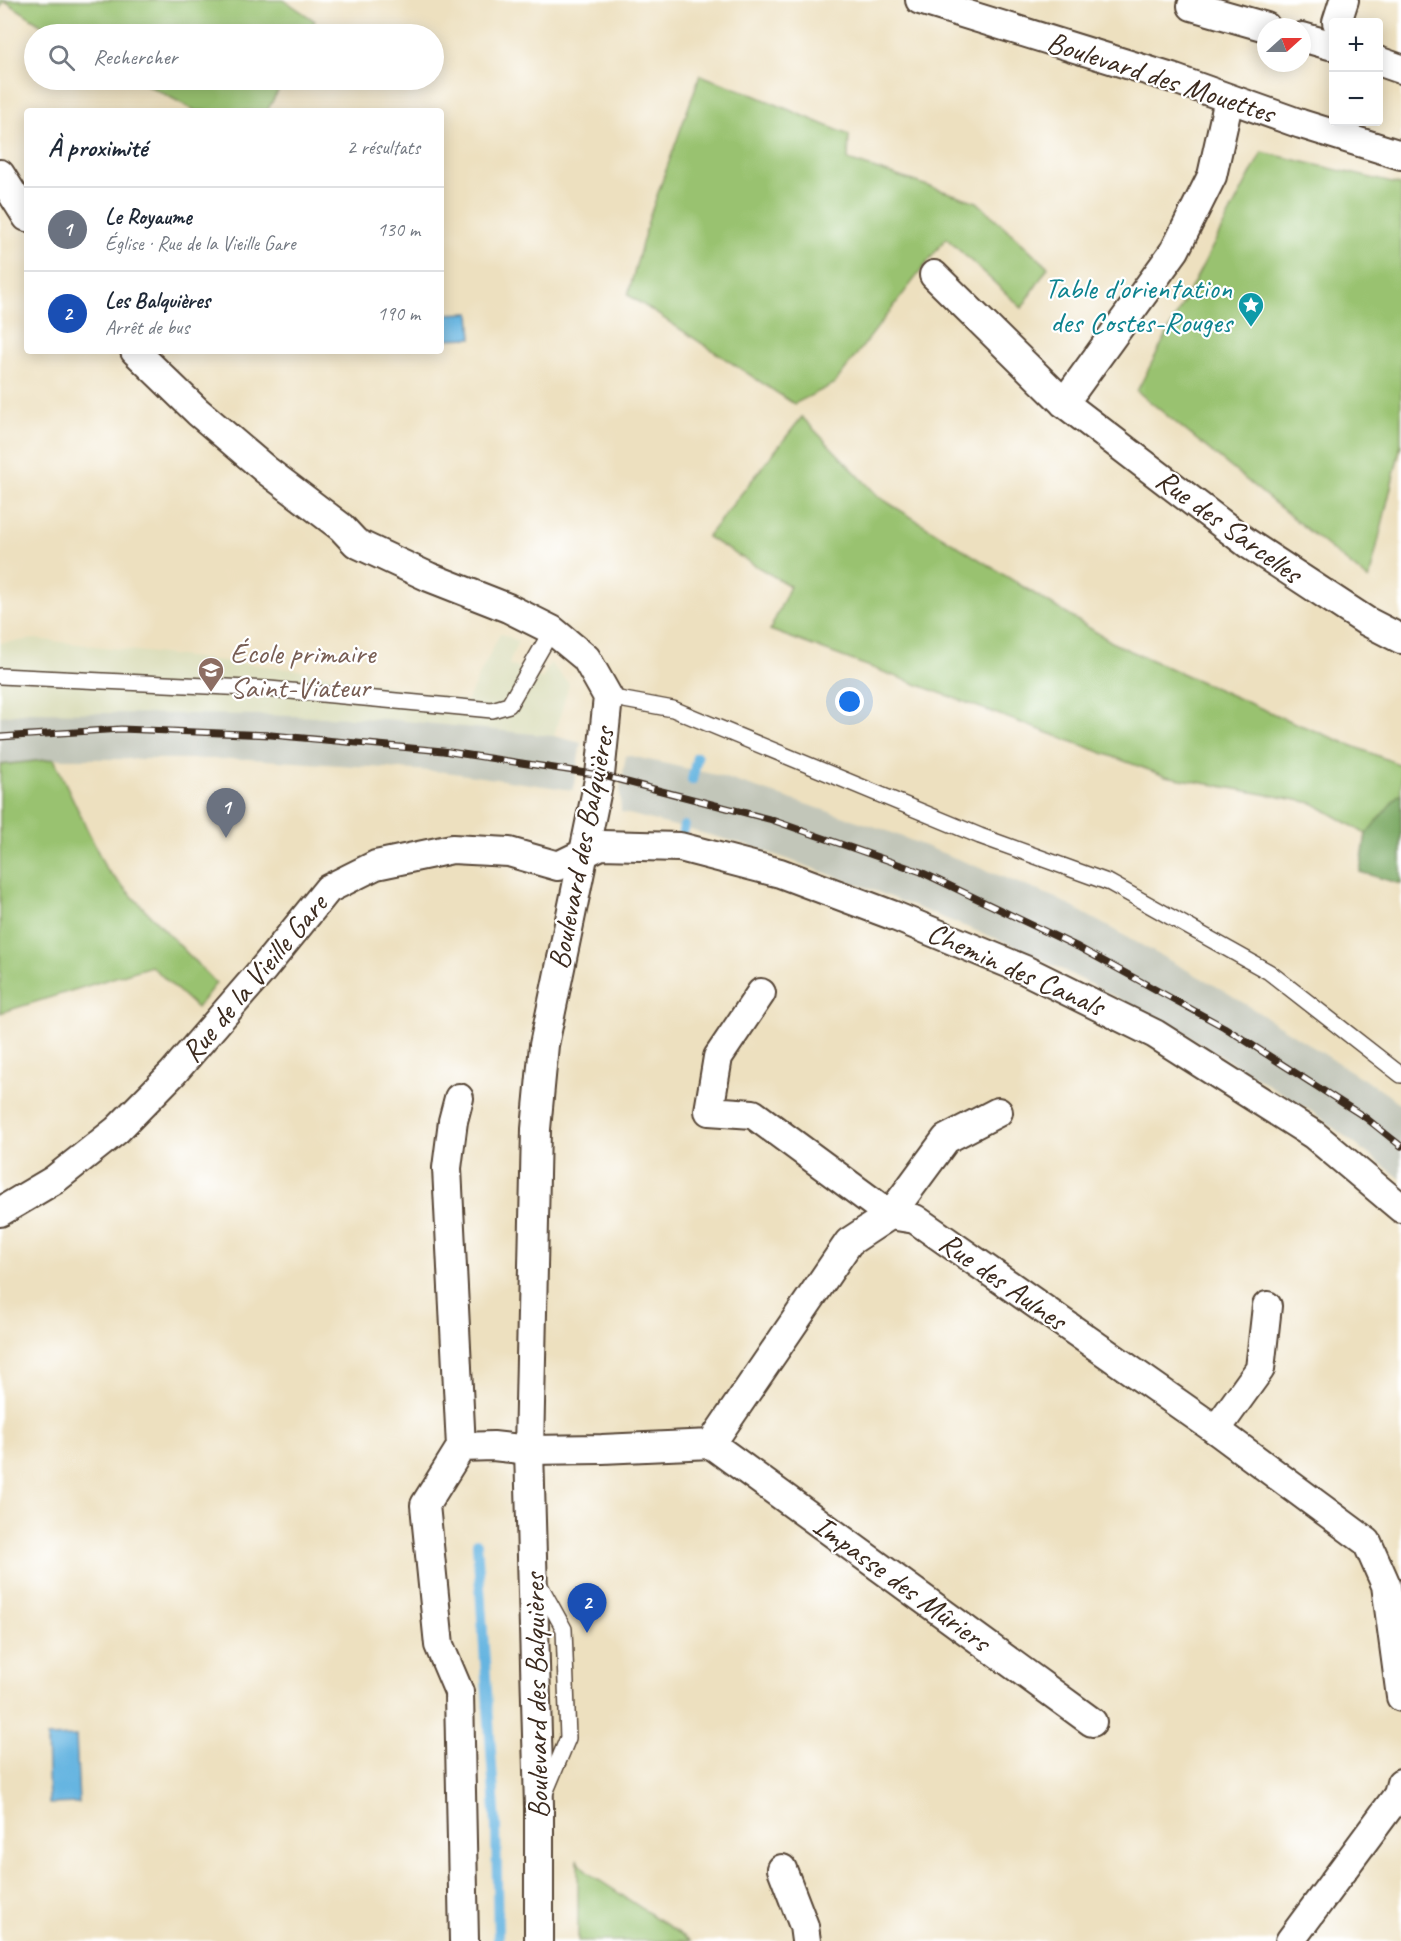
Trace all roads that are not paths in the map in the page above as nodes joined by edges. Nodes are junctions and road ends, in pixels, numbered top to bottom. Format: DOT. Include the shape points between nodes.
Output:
graph roads {
  1 [pos="920,0"];
  2 [pos="1344,0"];
  3 [pos="1192,6"];
  4 [pos="1338,18"];
  5 [pos="1257,24"];
  6 [pos="1329,36"];
  7 [pos="1311,37"];
  8 [pos="1383,63"];
  9 [pos="1401,69"];
  10 [pos="1229,99"];
  11 [pos="1401,155"];
  12 [pos="0,174"];
  13 [pos="24,212"];
  14 [pos="934,275"];
  15 [pos="138,354"];
  16 [pos="1064,403"];
  17 [pos="552,630"];
  18 [pos="1401,639"];
  19 [pos="0,676"];
  20 [pos="608,697"];
  21 [pos="584,853"];
  22 [pos="761,993"];
  23 [pos="1401,1075"];
  24 [pos="459,1098"];
  25 [pos="998,1112"];
  26 [pos="1401,1208"];
  27 [pos="0,1212"];
  28 [pos="890,1215"];
  29 [pos="1267,1306"];
  30 [pos="1216,1430"];
  31 [pos="711,1444"];
  32 [pos="461,1446"];
  33 [pos="529,1450"];
  34 [pos="1401,1697"];
  35 [pos="1092,1722"];
  36 [pos="1401,1784"];
  37 [pos="782,1869"];
  38 [pos="464,1941"];
  39 [pos="539,1941"];
  40 [pos="806,1941"];
  41 [pos="1290,1941"];
  1 -- 10 [label="street, Boulevard des Mouettes"];
  2 -- 4 [label="street"];
  3 -- 5 [label="street"];
  6 -- 7 [label="street"];
  8 -- 9 [label="street"];
  10 -- 11 [label="street, Boulevard des Mouettes"];
  10 -- 16 [label="street" via="1212,176 1175,250"];
  12 -- 13 [label="street"];
  14 -- 16 [label="street, Rue des Sarcelles"];
  15 -- 17 [label="street, Boulevard des Balquières" via="266,470 356,543"];
  16 -- 18 [label="street, Rue des Sarcelles" via="1247,543 1366,621"];
  17 -- 19 [label="lane" via="509,705 492,710 269,689"];
  17 -- 20 [label="street, Boulevard des Balquières" via="586,658"];
  20 -- 21 [label="street, Boulevard des Balquières" via="600,775"];
  20 -- 23 [label="lane" via="673,709 980,836 1110,883 1269,972"];
  21 -- 26 [label="street, Chemin des Canals" via="601,845 680,847 780,873 1025,970 1155,1034 1305,1129"];
  21 -- 27 [label="street, Rue de la Vieille Gare" via="558,866 509,852 452,849 376,865 328,889 173,1073 117,1130 54,1180"];
  21 -- 33 [label="street, Boulevard des Balquières" via="544,1045 537,1119"];
  22 -- 28 [label="street" via="718,1057 709,1111 753,1114"];
  24 -- 32 [label="street" via="447,1168"];
  25 -- 28 [label="street" via="946,1139"];
  28 -- 30 [label="street, Rue des Aulnes" via="915,1220"];
  28 -- 31 [label="street" via="849,1242"];
  29 -- 30 [label="street" via="1260,1369"];
  30 -- 34 [label="street, Rue des Aulnes" via="1367,1542 1386,1585"];
  31 -- 33 [label="street"];
  31 -- 35 [label="street, Impasse des Mûriers"];
  32 -- 33 [label="street"];
  32 -- 38 [label="street" via="425,1505 439,1646 459,1692"];
  33 -- 39 [label="street, Boulevard des Balquières"];
  36 -- 41 [label="street" via="1398,1795"];
  37 -- 40 [label="street"];
}
